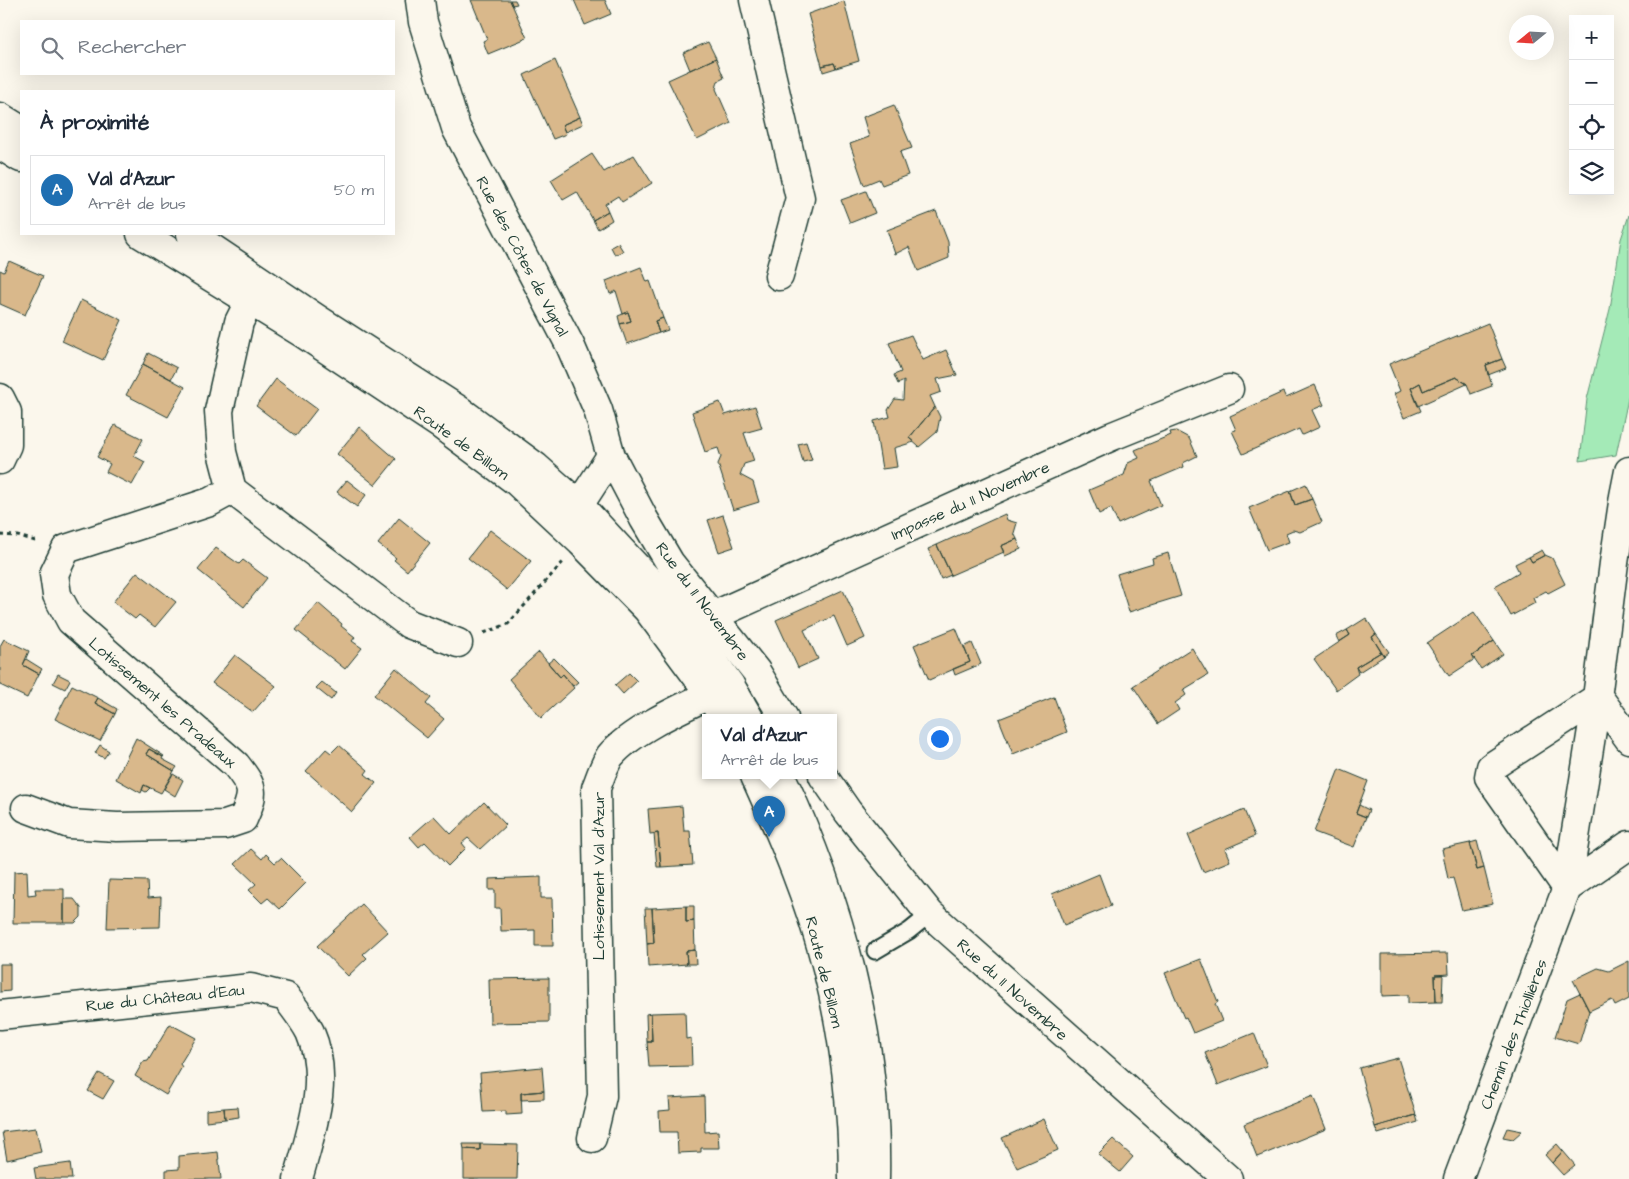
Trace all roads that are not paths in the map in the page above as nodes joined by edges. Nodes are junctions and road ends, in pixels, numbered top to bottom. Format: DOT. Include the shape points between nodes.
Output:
graph roads {
  1 [pos="420,0"];
  2 [pos="754,0"];
  3 [pos="0,117"];
  4 [pos="20,129"];
  5 [pos="0,145"];
  6 [pos="20,157"];
  7 [pos="143,235"];
  8 [pos="192,235"];
  9 [pos="778,276"];
  10 [pos="250,300"];
  11 [pos="1229,389"];
  12 [pos="0,398"];
  13 [pos="611,456"];
  14 [pos="0,460"];
  15 [pos="1629,471"];
  16 [pos="232,490"];
  17 [pos="579,505"];
  18 [pos="713,616"];
  19 [pos="458,643"];
  20 [pos="720,690"];
  21 [pos="1597,696"];
  22 [pos="723,714"];
  23 [pos="745,714"];
  24 [pos="782,714"];
  25 [pos="1629,739"];
  26 [pos="756,779"];
  27 [pos="782,779"];
  28 [pos="825,779"];
  29 [pos="26,808"];
  30 [pos="1629,845"];
  31 [pos="1568,888"];
  32 [pos="930,914"];
  33 [pos="875,951"];
  34 [pos="0,1015"];
  35 [pos="592,1138"];
  36 [pos="298,1179"];
  37 [pos="853,1179"];
  38 [pos="875,1179"];
  39 [pos="1228,1179"];
  40 [pos="1458,1179"];
  1 -- 13 [label="street, Rue des Côtes de Vignal" via="423,22 456,128 570,345 598,410"];
  2 -- 9 [label="street" via="800,198"];
  3 -- 4 [label="street"];
  5 -- 6 [label="street"];
  7 -- 10 [label="street, Route de Billom"];
  8 -- 17 [label="street, Route de Billom" via="459,410 536,467"];
  10 -- 16 [label="street" via="239,322 219,411 222,452"];
  10 -- 20 [label="street, Route de Billom" via="441,425 516,481 647,609"];
  11 -- 18 [label="street, Impasse du 11 Novembre" via="1110,437"];
  12 -- 14 [label="street" via="7,412 7,445"];
  13 -- 17 [label="street"];
  13 -- 18 [label="street, Rue du 11 Novembre" via="670,563"];
  15 -- 21 [label="street, Chemin des Thiollières"];
  16 -- 19 [label="street" via="409,624"];
  16 -- 29 [label="street, Lotissement les Pradeaux" via="210,502 66,549 54,574 57,595 71,621 236,765 249,782 251,801 243,819 225,825 116,827 69,824"];
  17 -- 20 [label="street, Route de Billom" via="666,599 698,639"];
  18 -- 24 [label="street, Rue du 11 Novembre" via="756,671"];
  20 -- 22 [label="street, Route de Billom"];
  20 -- 23 [label="street, Route de Billom"];
  20 -- 35 [label="street, Lotissement Val d'Azur" via="624,740 609,758 596,788 602,1096"];
  21 -- 25 [label="street"];
  21 -- 31 [label="street, Chemin des Thiollières"];
  21 -- 31 [label="street" via="1491,767 1488,773"];
  26 -- 37 [label="street, Route de Billom" via="800,882 827,969 842,1044 853,1144"];
  27 -- 38 [label="street, Route de Billom" via="829,891 848,960 867,1048 876,1142"];
  28 -- 32 [label="street, Rue du 11 Novembre"];
  30 -- 31 [label="street"];
  31 -- 40 [label="street, Chemin des Thiollières"];
  32 -- 33 [label="lane"];
  32 -- 39 [label="street, Rue du 11 Novembre"];
  34 -- 36 [label="street, Rue du Château d'Eau" via="251,988 286,997 309,1031 319,1061 319,1098"];
}
